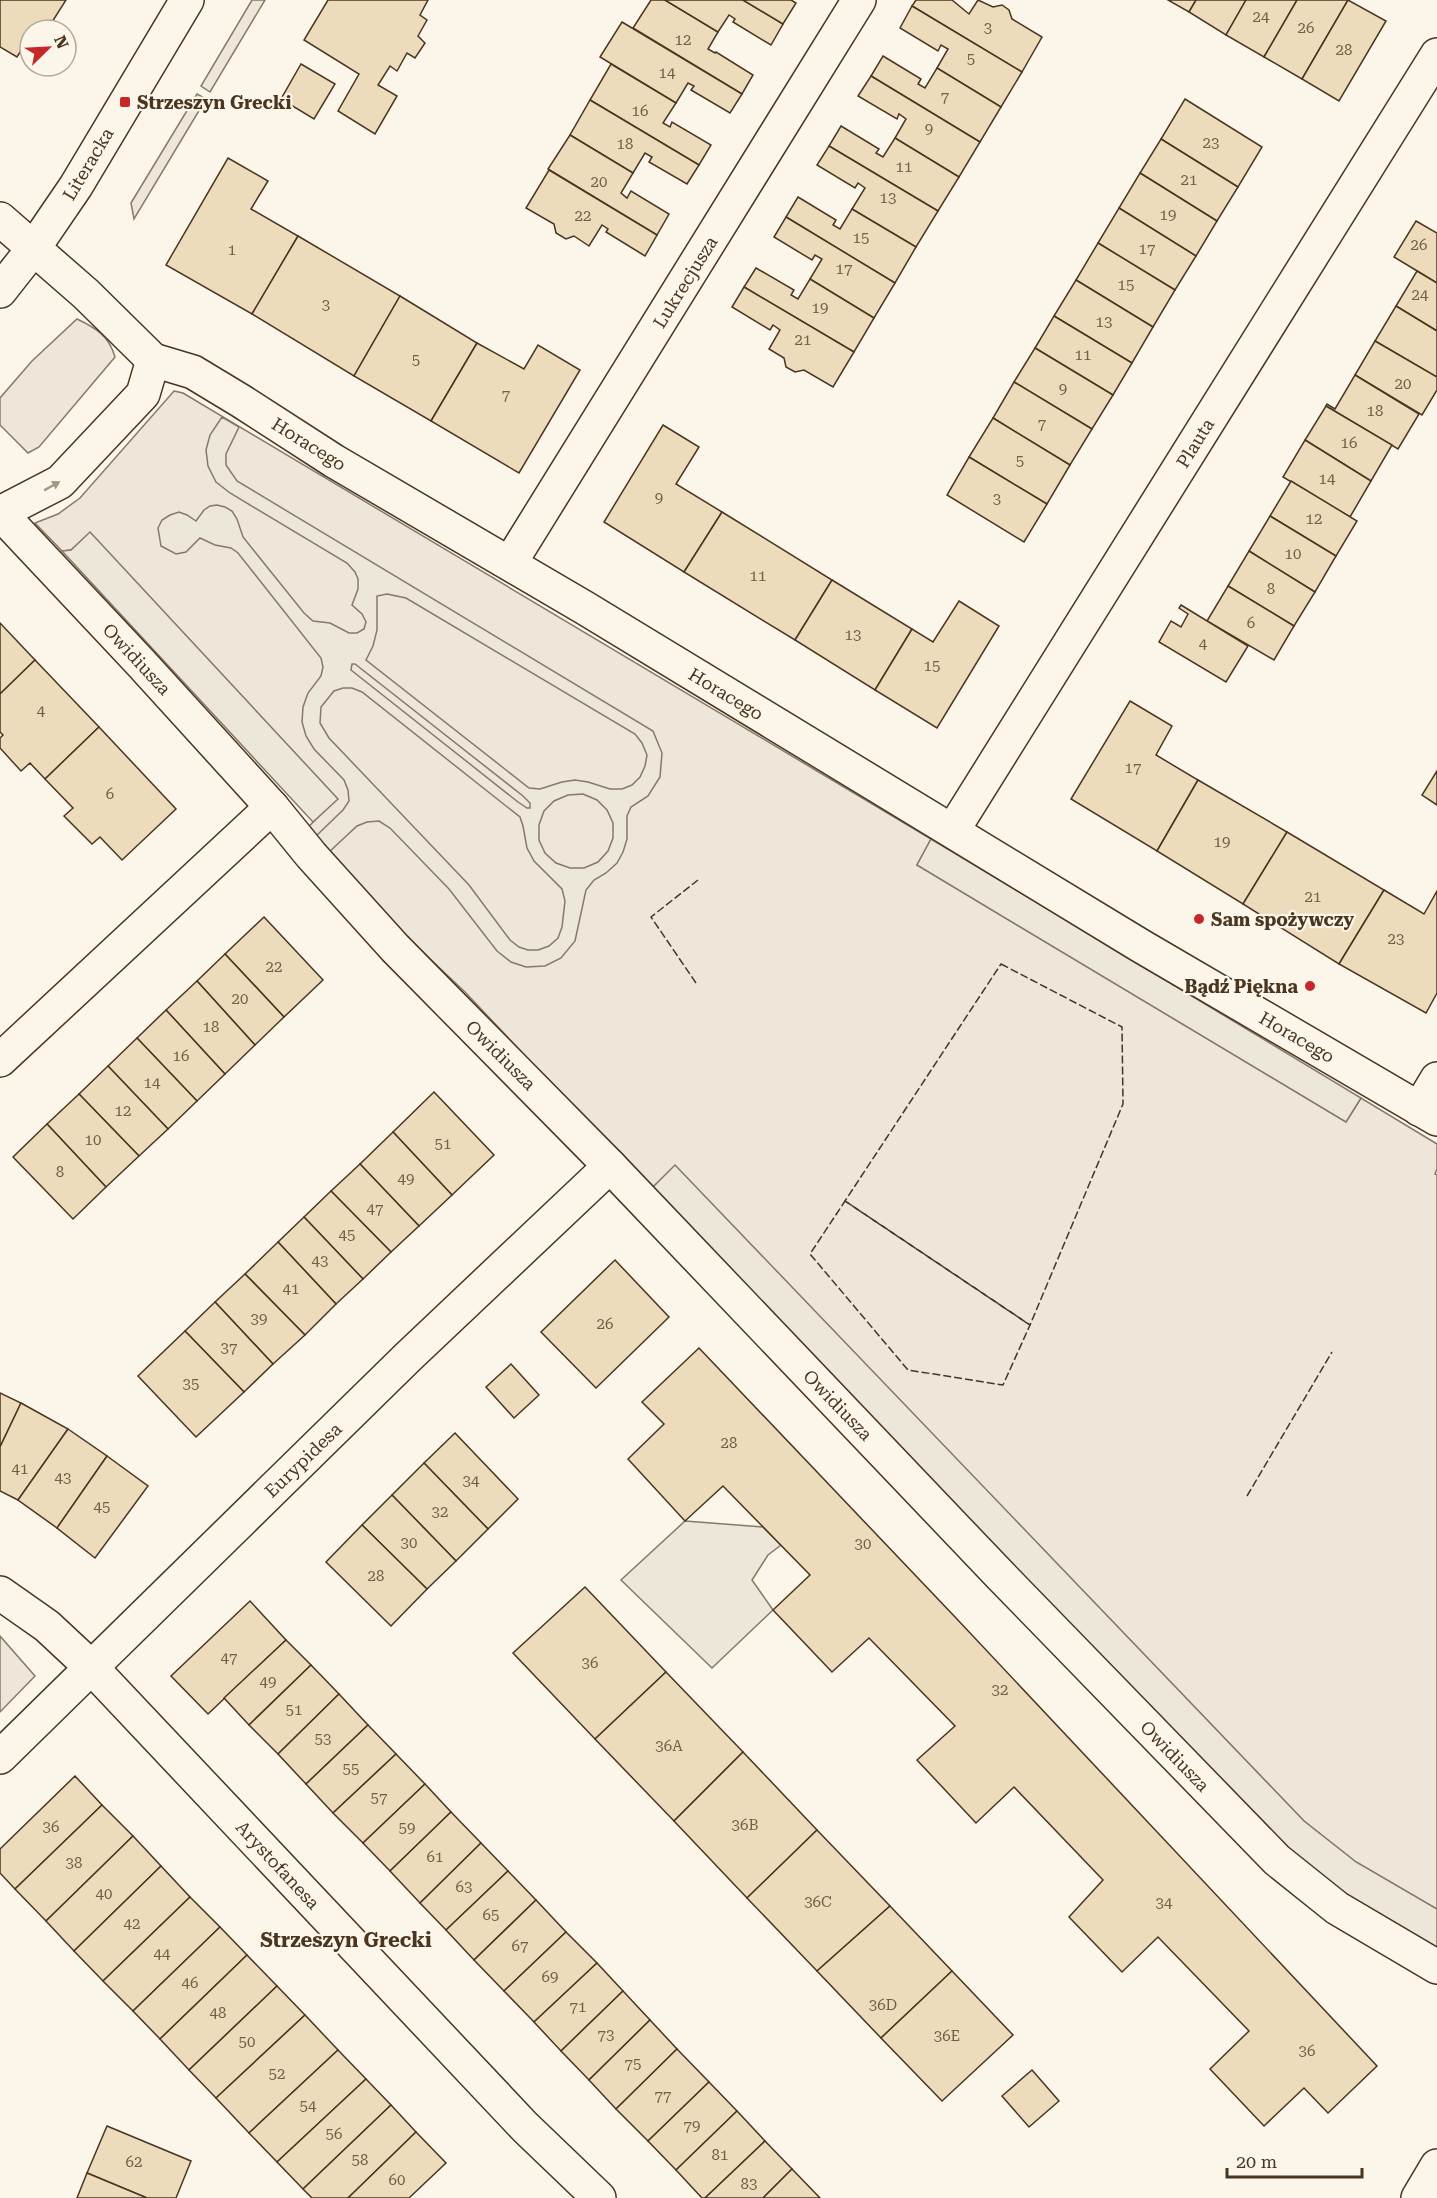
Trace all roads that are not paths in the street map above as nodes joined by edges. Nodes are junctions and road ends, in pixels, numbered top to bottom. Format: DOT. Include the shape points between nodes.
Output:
graph roads {
  1 [pos="187,0"];
  2 [pos="859,0"];
  3 [pos="1437,55"];
  4 [pos="0,219"];
  5 [pos="33,249"];
  6 [pos="0,291"];
  7 [pos="153,360"];
  8 [pos="0,513"];
  9 [pos="510,563"];
  10 [pos="272,807"];
  11 [pos="953,830"];
  12 [pos="0,1060"];
  13 [pos="1437,1079"];
  14 [pos="1428,1114"];
  15 [pos="610,1166"];
  16 [pos="0,1593"];
  17 [pos="92,1668"];
  18 [pos="0,1757"];
  19 [pos="1437,1966"];
  20 [pos="1437,2166"];
  21 [pos="599,2198"];
  22 [pos="1418,2198"];
  1 -- 5 [label="street, Literacka" via="76,186"];
  2 -- 9 [label="street, Lukrecjusza"];
  3 -- 11 [label="street, Plauta"];
  4 -- 5 [label="street, Horacego"];
  5 -- 6 [label="street, Literacka"];
  5 -- 7 [label="street, Horacego"];
  8 -- 7 [label="street, one-way" via="60,482 142,394"];
  7 -- 9 [label="street, Horacego" via="193,372 334,461"];
  8 -- 10 [label="street, Owidiusza"];
  9 -- 11 [label="street, Horacego"];
  10 -- 12 [label="street"];
  10 -- 15 [label="street, Owidiusza" via="395,948"];
  11 -- 14 [label="street, Horacego" via="1141,946"];
  13 -- 14 [label="street"];
  15 -- 17 [label="street, Eurypidesa" via="399,1365"];
  15 -- 19 [label="street, Owidiusza" via="1276,1860 1337,1908"];
  16 -- 17 [label="street, Arystofanesa" via="47,1626"];
  17 -- 18 [label="street, Eurypidesa"];
  17 -- 21 [label="street, Arystofanesa" via="525,2127"];
  20 -- 22 [label="street"];
}
